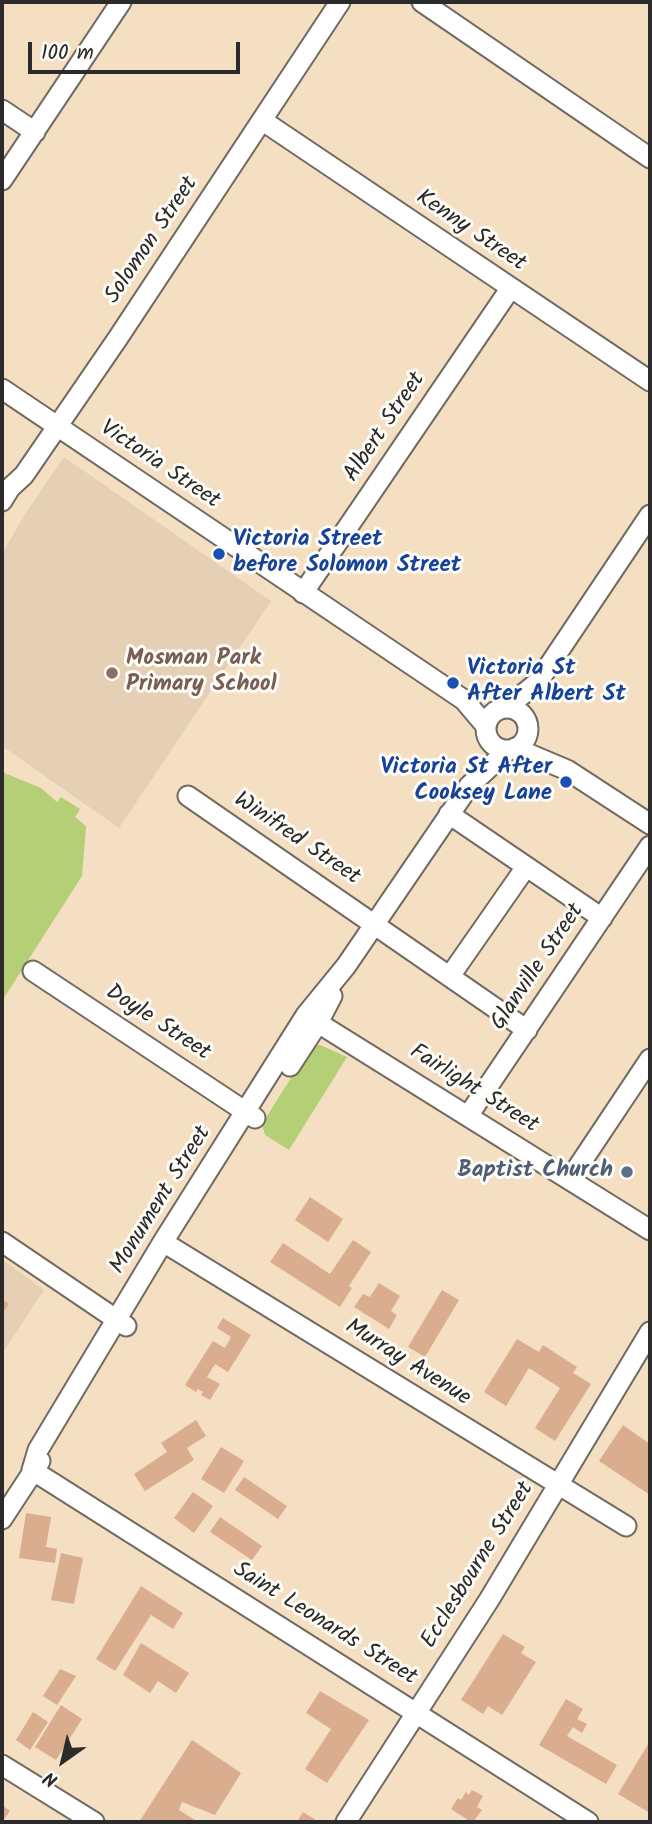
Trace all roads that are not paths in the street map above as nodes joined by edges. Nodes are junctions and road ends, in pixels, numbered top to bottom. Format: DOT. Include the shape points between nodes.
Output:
graph roads {
  1 [pos="121,2"];
  2 [pos="422,2"];
  3 [pos="340,3"];
  4 [pos="2,110"];
  5 [pos="262,121"];
  6 [pos="35,132"];
  7 [pos="650,158"];
  8 [pos="2,180"];
  9 [pos="510,289"];
  10 [pos="650,382"];
  11 [pos="2,389"];
  12 [pos="57,426"];
  13 [pos="2,501"];
  14 [pos="650,515"];
  15 [pos="303,593"];
  16 [pos="538,682"];
  17 [pos="494,720"];
  18 [pos="527,726"];
  19 [pos="512,749"];
  20 [pos="567,770"];
  21 [pos="469,786"];
  22 [pos="188,796"];
  23 [pos="449,814"];
  24 [pos="650,824"];
  25 [pos="650,846"];
  26 [pos="526,867"];
  27 [pos="602,918"];
  28 [pos="376,924"];
  29 [pos="33,971"];
  30 [pos="450,976"];
  31 [pos="312,1019"];
  32 [pos="527,1030"];
  33 [pos="650,1059"];
  34 [pos="251,1115"];
  35 [pos="468,1116"];
  36 [pos="570,1179"];
  37 [pos="650,1230"];
  38 [pos="2,1242"];
  39 [pos="168,1245"];
  40 [pos="121,1323"];
  41 [pos="650,1332"];
  42 [pos="32,1470"];
  43 [pos="557,1486"];
  44 [pos="2,1520"];
  45 [pos="626,1526"];
  46 [pos="416,1712"];
  47 [pos="2,1765"];
  48 [pos="94,1822"];
  49 [pos="346,1822"];
  50 [pos="588,1822"];
  1 -- 6 [label="street"];
  2 -- 7 [label="street"];
  3 -- 5 [label="street, Solomon Street"];
  4 -- 6 [label="street"];
  5 -- 9 [label="street, Kenny Street"];
  5 -- 12 [label="street, Solomon Street"];
  6 -- 8 [label="street"];
  9 -- 10 [label="street, Kenny Street"];
  9 -- 15 [label="street, Albert Street"];
  11 -- 12 [label="street, Victoria Street"];
  12 -- 13 [label="street, Solomon Street"];
  12 -- 15 [label="street, Victoria Street"];
  14 -- 16 [label="street"];
  15 -- 17 [label="street, Victoria Street"];
  16 -- 17 [label="street"];
  16 -- 18 [label="street"];
  17 -- 18 [label="street" via="518,712"];
  17 -- 19 [label="street" via="495,746"];
  17 -- 21 [label="street, Monument Street"];
  18 -- 19 [label="street" via="524,741"];
  18 -- 20 [label="street"];
  19 -- 20 [label="street"];
  19 -- 21 [label="street, Monument Street"];
  20 -- 24 [label="street"];
  21 -- 23 [label="street, Monument Street"];
  22 -- 28 [label="street, Winifred Street"];
  23 -- 26 [label="street"];
  23 -- 28 [label="street, Monument Street"];
  25 -- 27 [label="street, Glanville Street"];
  26 -- 27 [label="street"];
  26 -- 30 [label="street"];
  27 -- 32 [label="street, Glanville Street"];
  28 -- 30 [label="street, Winifred Street"];
  28 -- 31 [label="street, Monument Street"];
  29 -- 34 [label="street, Doyle Street"];
  30 -- 32 [label="street, Winifred Street"];
  31 -- 34 [label="street, Monument Street"];
  31 -- 35 [label="street, Fairlight Street"];
  32 -- 35 [label="street, Glanville Street"];
  33 -- 36 [label="street"];
  34 -- 39 [label="street, Monument Street"];
  35 -- 36 [label="street, Fairlight Street"];
  36 -- 37 [label="street, Fairlight Street"];
  38 -- 40 [label="street"];
  39 -- 40 [label="street, Monument Street"];
  39 -- 43 [label="street, Murray Avenue"];
  40 -- 42 [label="street, Monument Street" via="37,1450"];
  41 -- 43 [label="street, Ecclesbourne Street"];
  42 -- 44 [label="street, Monument Street"];
  42 -- 46 [label="street, Saint Leonards Street"];
  43 -- 45 [label="street, Murray Avenue"];
  43 -- 46 [label="street, Ecclesbourne Street"];
  46 -- 49 [label="street, Ecclesbourne Street"];
  46 -- 50 [label="street, Saint Leonards Street"];
  47 -- 48 [label="street"];
}
